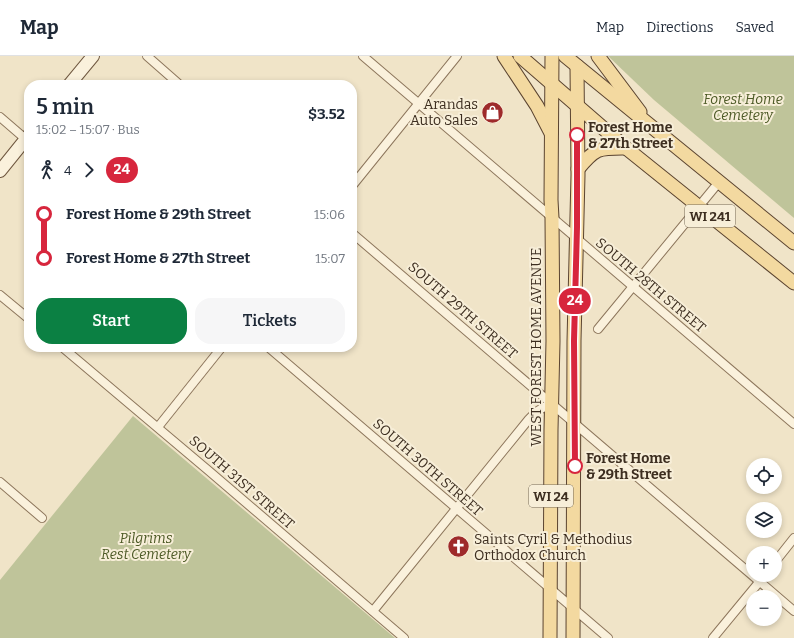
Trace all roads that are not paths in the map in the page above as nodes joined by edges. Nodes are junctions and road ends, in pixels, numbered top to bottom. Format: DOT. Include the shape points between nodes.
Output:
graph roads {
  1 [pos="93,56"];
  2 [pos="147,56"];
  3 [pos="363,56"];
  4 [pos="457,56"];
  5 [pos="504,56"];
  6 [pos="520,56"];
  7 [pos="552,56"];
  8 [pos="566,56"];
  9 [pos="598,56"];
  10 [pos="576,61"];
  11 [pos="73,80"];
  12 [pos="174,80"];
  13 [pos="553,85"];
  14 [pos="419,104"];
  15 [pos="577,106"];
  16 [pos="0,117"];
  17 [pos="654,129"];
  18 [pos="552,134"];
  19 [pos="24,135"];
  20 [pos="24,143"];
  21 [pos="626,148"];
  22 [pos="578,169"];
  23 [pos="0,171"];
  24 [pos="357,180"];
  25 [pos="719,182"];
  26 [pos="698,207"];
  27 [pos="552,218"];
  28 [pos="357,236"];
  29 [pos="577,240"];
  30 [pos="794,243"];
  31 [pos="794,284"];
  32 [pos="633,287"];
  33 [pos="0,295"];
  34 [pos="24,315"];
  35 [pos="598,329"];
  36 [pos="68,352"];
  37 [pos="218,352"];
  38 [pos="274,352"];
  39 [pos="551,403"];
  40 [pos="574,423"];
  41 [pos="794,424"];
  42 [pos="158,427"];
  43 [pos="0,482"];
  44 [pos="456,508"];
  45 [pos="42,518"];
  46 [pos="794,538"];
  47 [pos="782,553"];
  48 [pos="746,565"];
  49 [pos="759,582"];
  50 [pos="766,582"];
  51 [pos="551,590"];
  52 [pos="574,609"];
  53 [pos="372,611"];
  54 [pos="794,611"];
  55 [pos="404,638"];
  56 [pos="550,638"];
  57 [pos="573,638"];
  58 [pos="608,638"];
  59 [pos="713,638"];
  1 -- 11 [label="main road"];
  2 -- 12 [label="street"];
  3 -- 14 [label="street, SOUTH 28TH STREET"];
  4 -- 14 [label="street"];
  5 -- 18 [label="main road"];
  6 -- 13 [label="main road"];
  7 -- 13 [label="main road, WEST FOREST HOME AVENUE / WI 24"];
  8 -- 10 [label="main road, WI 241"];
  9 -- 17 [label="main road"];
  10 -- 15 [label="main road, WI 24"];
  10 -- 17 [label="main road, WI 241"];
  13 -- 15 [label="main road, WI 241"];
  13 -- 18 [label="main road, WEST FOREST HOME AVENUE / WI 24"];
  14 -- 24 [label="street"];
  14 -- 27 [label="street, SOUTH 28TH STREET"];
  15 -- 21 [label="main road, WI 241"];
  15 -- 22 [label="main road, WI 24"];
  16 -- 19 [label="street"];
  17 -- 25 [label="main road, WI 241"];
  18 -- 27 [label="main road, WEST FOREST HOME AVENUE / WI 24"];
  20 -- 23 [label="main road"];
  21 -- 22 [label="main road" via="597,150"];
  21 -- 26 [label="main road, WI 241"];
  22 -- 29 [label="main road, WI 24"];
  25 -- 26 [label="street"];
  25 -- 30 [label="main road, WI 241"];
  26 -- 31 [label="main road, WI 241"];
  26 -- 32 [label="street"];
  27 -- 29 [label="street, SOUTH 28TH STREET"];
  27 -- 39 [label="main road, WEST FOREST HOME AVENUE / WI 24"];
  28 -- 39 [label="street, SOUTH 29TH STREET"];
  29 -- 32 [label="street, SOUTH 28TH STREET"];
  29 -- 40 [label="main road, WI 24"];
  32 -- 35 [label="street"];
  32 -- 41 [label="street, SOUTH 28TH STREET"];
  33 -- 34 [label="street"];
  36 -- 42 [label="street, SOUTH 31ST STREET"];
  37 -- 42 [label="street"];
  38 -- 44 [label="street, SOUTH 30TH STREET"];
  39 -- 40 [label="street, SOUTH 29TH STREET"];
  39 -- 44 [label="street" via="529,419"];
  39 -- 51 [label="main road, WEST FOREST HOME AVENUE / WI 24"];
  40 -- 48 [label="street, SOUTH 29TH STREET"];
  40 -- 52 [label="main road, WI 24"];
  42 -- 53 [label="street, SOUTH 31ST STREET"];
  43 -- 45 [label="street"];
  44 -- 51 [label="street, SOUTH 30TH STREET"];
  44 -- 53 [label="street"];
  46 -- 47 [label="street"];
  49 -- 59 [label="street"];
  50 -- 54 [label="street, SOUTH 29TH STREET"];
  51 -- 52 [label="street, SOUTH 30TH STREET"];
  51 -- 56 [label="main road, WEST FOREST HOME AVENUE / WI 24"];
  52 -- 57 [label="main road, WI 24"];
  52 -- 58 [label="street, SOUTH 30TH STREET"];
  53 -- 55 [label="street, SOUTH 31ST STREET"];
}
